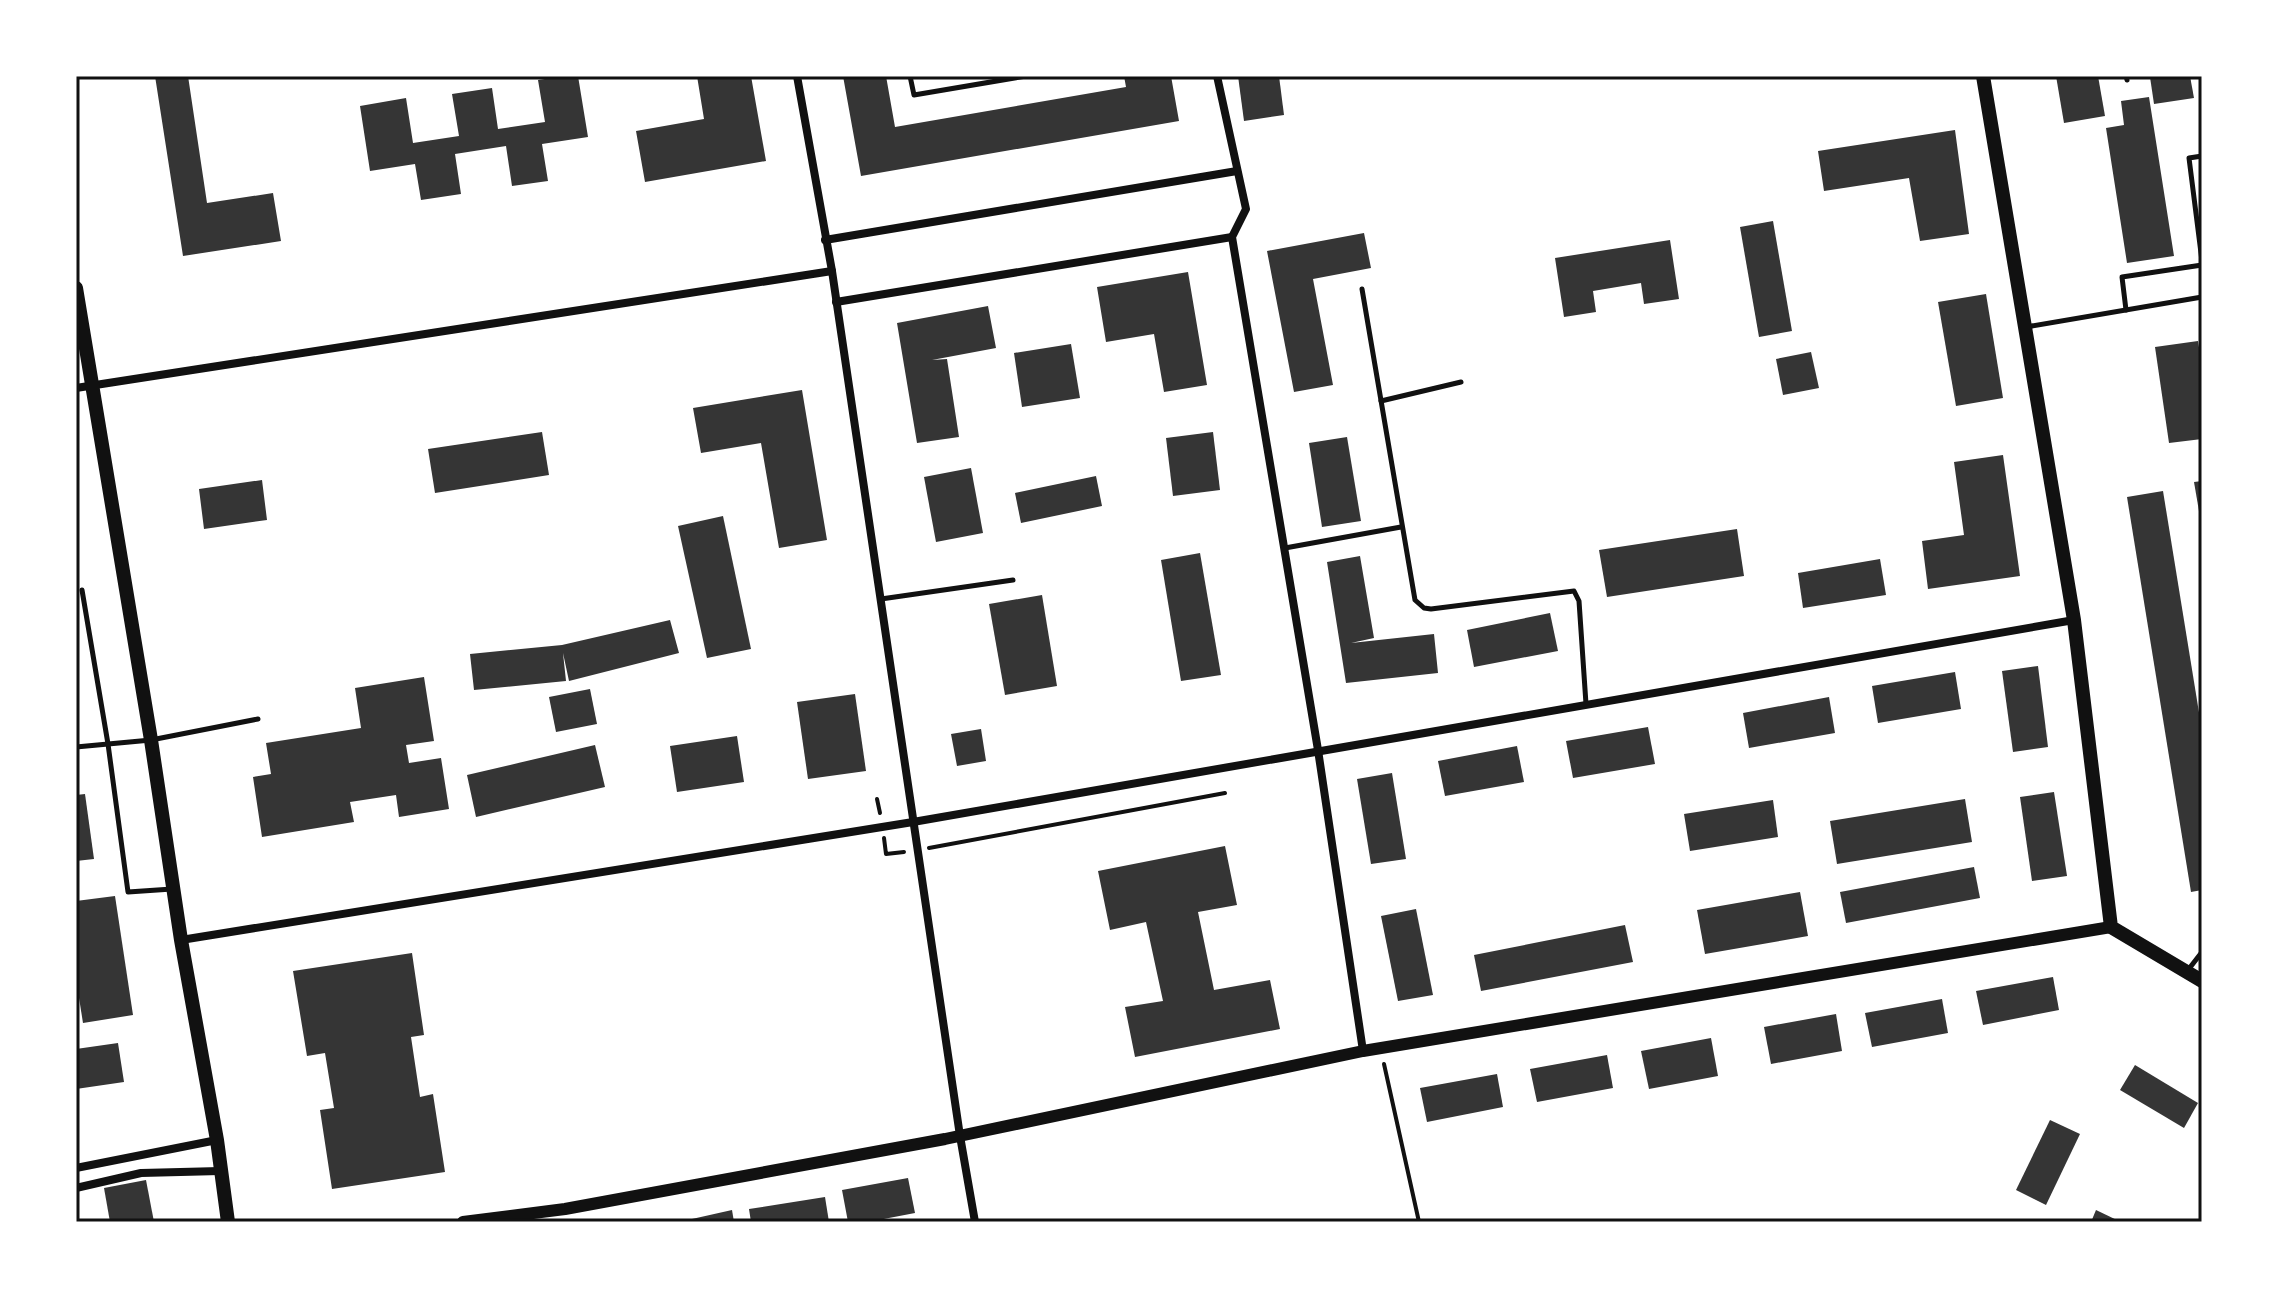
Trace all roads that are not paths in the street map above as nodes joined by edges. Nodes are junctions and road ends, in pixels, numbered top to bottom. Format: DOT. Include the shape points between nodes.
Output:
graph roads {
  1 [pos="797,76"];
  2 [pos="910,76"];
  3 [pos="1026,76"];
  4 [pos="1217,76"];
  5 [pos="1983,76"];
  6 [pos="2202,156"];
  7 [pos="1237,171"];
  8 [pos="1232,237"];
  9 [pos="825,240"];
  10 [pos="2202,263"];
  11 [pos="832,271"];
  12 [pos="76,288"];
  13 [pos="1362,289"];
  14 [pos="2202,297"];
  15 [pos="836,302"];
  16 [pos="2126,310"];
  17 [pos="2025,327"];
  18 [pos="1461,382"];
  19 [pos="84,387"];
  20 [pos="1381,401"];
  21 [pos="1401,527"];
  22 [pos="1284,548"];
  23 [pos="1013,580"];
  24 [pos="82,590"];
  25 [pos="880,599"];
  26 [pos="2074,620"];
  27 [pos="1586,704"];
  28 [pos="258,719"];
  29 [pos="151,740"];
  30 [pos="108,744"];
  31 [pos="76,747"];
  32 [pos="1318,750"];
  33 [pos="913,822"];
  34 [pos="173,889"];
  35 [pos="2111,927"];
  36 [pos="181,940"];
  37 [pos="2202,952"];
  38 [pos="2186,972"];
  39 [pos="2202,981"];
  40 [pos="1363,1051"];
  41 [pos="960,1136"];
  42 [pos="217,1140"];
  43 [pos="76,1168"];
  44 [pos="220,1171"];
  45 [pos="76,1188"];
  46 [pos="566,1215"];
  47 [pos="228,1222"];
  48 [pos="463,1222"];
  49 [pos="975,1222"];
  1 -- 9 [label="street"];
  2 -- 3 [label="lane" via="914,95"];
  4 -- 7 [label="street"];
  5 -- 17 [label="main road"];
  6 -- 10 [label="lane" via="2189,158"];
  7 -- 8 [label="street" via="1246,209"];
  7 -- 9 [label="street"];
  8 -- 15 [label="street"];
  8 -- 22 [label="street"];
  9 -- 11 [label="street"];
  10 -- 16 [label="lane" via="2122,277"];
  11 -- 15 [label="street"];
  11 -- 19 [label="street"];
  12 -- 19 [label="main road"];
  13 -- 20 [label="lane"];
  14 -- 16 [label="lane"];
  15 -- 25 [label="street"];
  16 -- 17 [label="lane"];
  17 -- 26 [label="main road"];
  18 -- 20 [label="lane"];
  19 -- 29 [label="main road"];
  20 -- 21 [label="lane"];
  21 -- 22 [label="lane"];
  21 -- 27 [label="lane" via="1412,595 1424,608 1570,590 1578,594"];
  22 -- 32 [label="street"];
  23 -- 25 [label="lane"];
  24 -- 30 [label="lane"];
  25 -- 33 [label="street"];
  26 -- 27 [label="street"];
  26 -- 35 [label="main road"];
  27 -- 32 [label="street"];
  28 -- 29 [label="lane"];
  29 -- 30 [label="lane"];
  29 -- 34 [label="main road"];
  30 -- 31 [label="lane"];
  30 -- 34 [label="lane" via="128,892"];
  32 -- 33 [label="street"];
  32 -- 40 [label="street"];
  33 -- 36 [label="street"];
  33 -- 41 [label="street"];
  34 -- 36 [label="main road"];
  35 -- 38 [label="main road"];
  35 -- 40 [label="street"];
  36 -- 42 [label="main road"];
  37 -- 38 [label="lane"];
  38 -- 39 [label="main road"];
  40 -- 41 [label="street"];
  41 -- 46 [label="street"];
  41 -- 49 [label="street"];
  42 -- 43 [label="street"];
  42 -- 44 [label="main road"];
  44 -- 45 [label="street" via="141,1173"];
  44 -- 47 [label="main road"];
  46 -- 48 [label="street"];
}
